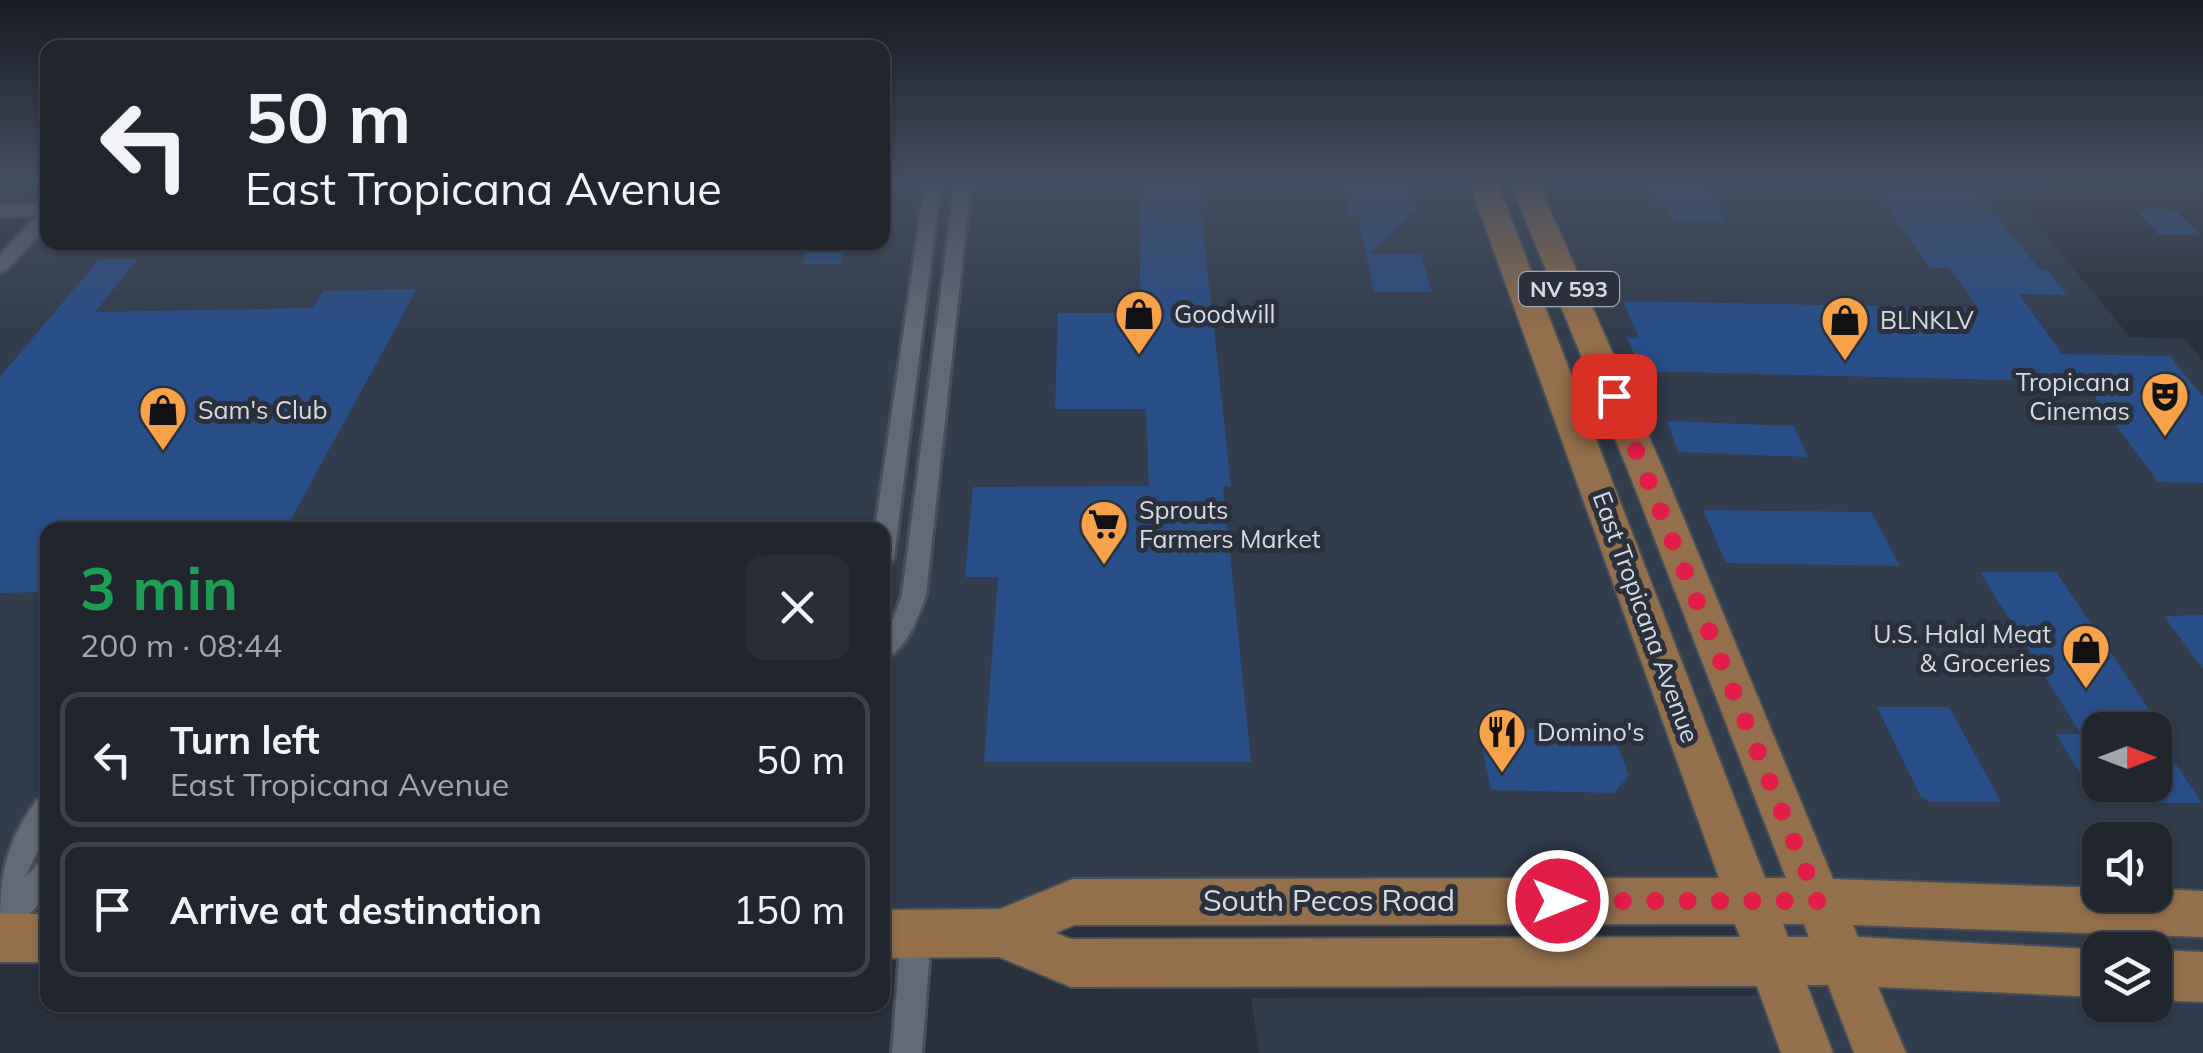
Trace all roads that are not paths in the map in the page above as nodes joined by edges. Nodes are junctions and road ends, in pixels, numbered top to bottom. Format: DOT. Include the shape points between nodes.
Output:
graph roads {
  1 [pos="31,231"];
  2 [pos="926,231"];
  3 [pos="957,231"];
  4 [pos="1501,231"];
  5 [pos="1522,231"];
  6 [pos="1545,231"];
  7 [pos="0,266"];
  8 [pos="1568,286"];
  9 [pos="887,522"];
  10 [pos="890,640"];
  11 [pos="40,818"];
  12 [pos="40,882"];
  13 [pos="1751,901"];
  14 [pos="1818,901"];
  15 [pos="0,906"];
  16 [pos="2203,914"];
  17 [pos="0,924"];
  18 [pos="1000,933"];
  19 [pos="899,934"];
  20 [pos="0,938"];
  21 [pos="40,938"];
  22 [pos="1842,961"];
  23 [pos="1774,962"];
  24 [pos="2082,971"];
  25 [pos="2172,976"];
  26 [pos="2203,977"];
  27 [pos="906,1053"];
  28 [pos="1807,1053"];
  29 [pos="1880,1053"];
  1 -- 7 [label="street"];
  2 -- 9 [label="street"];
  3 -- 10 [label="street" via="914,595"];
  4 -- 13 [label="main road, East Tropicana Avenue / NV 593"];
  5 -- 8 [label="main road" via="1540,267"];
  6 -- 8 [label="main road, East Tropicana Avenue / NV 593"];
  8 -- 14 [label="main road, East Tropicana Avenue / NV 593"];
  11 -- 15 [label="street"];
  12 -- 17 [label="street"];
  13 -- 14 [label="main road, South Pecos Road"];
  13 -- 18 [label="main road, South Pecos Road" via="1073,902"];
  13 -- 23 [label="main road, East Tropicana Avenue / NV 593"];
  14 -- 16 [label="main road, South Pecos Road"];
  14 -- 22 [label="main road, East Tropicana Avenue / NV 593"];
  18 -- 19 [label="main road, South Pecos Road"];
  18 -- 23 [label="main road, South Pecos Road" via="1070,963"];
  19 -- 27 [label="street"];
  20 -- 21 [label="main road"];
  22 -- 23 [label="main road, South Pecos Road"];
  22 -- 24 [label="main road, South Pecos Road"];
  22 -- 29 [label="main road, East Tropicana Avenue / NV 593"];
  23 -- 28 [label="main road, East Tropicana Avenue / NV 593"];
  25 -- 26 [label="main road"];
}
